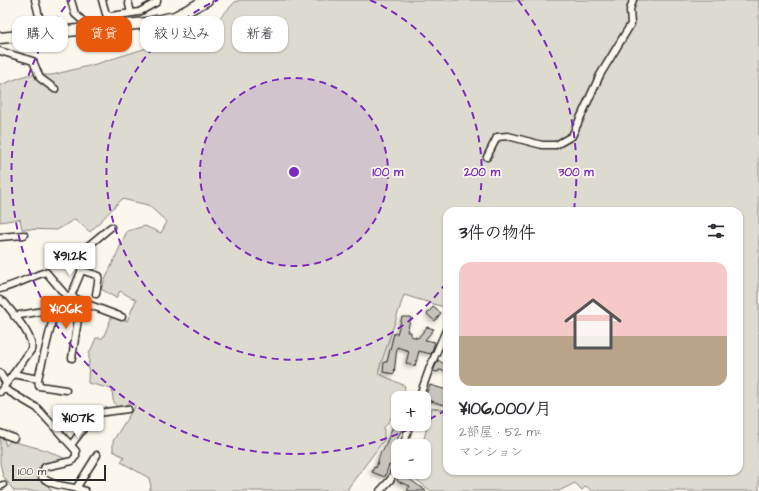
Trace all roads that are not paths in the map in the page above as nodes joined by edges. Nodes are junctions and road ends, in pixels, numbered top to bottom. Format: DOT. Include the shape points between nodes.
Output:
graph roads {
  1 [pos="35,0"];
  2 [pos="71,0"];
  3 [pos="102,0"];
  4 [pos="128,0"];
  5 [pos="157,0"];
  6 [pos="196,0"];
  7 [pos="207,0"];
  8 [pos="633,0"];
  9 [pos="132,13"];
  10 [pos="39,16"];
  11 [pos="77,16"];
  12 [pos="166,16"];
  13 [pos="177,16"];
  14 [pos="140,23"];
  15 [pos="0,38"];
  16 [pos="0,51"];
  17 [pos="54,89"];
  18 [pos="487,157"];
  19 [pos="111,227"];
  20 [pos="24,235"];
  21 [pos="0,237"];
  22 [pos="82,270"];
  23 [pos="0,289"];
  24 [pos="96,294"];
  25 [pos="69,297"];
  26 [pos="0,300"];
  27 [pos="58,305"];
  28 [pos="14,316"];
  29 [pos="122,317"];
  30 [pos="443,337"];
  31 [pos="72,358"];
  32 [pos="0,373"];
  33 [pos="13,374"];
  34 [pos="38,379"];
  35 [pos="3,387"];
  36 [pos="66,390"];
  37 [pos="421,391"];
  38 [pos="128,409"];
  39 [pos="0,433"];
  40 [pos="14,438"];
  41 [pos="71,445"];
  42 [pos="97,455"];
  43 [pos="392,479"];
  44 [pos="77,487"];
  45 [pos="85,491"];
  46 [pos="380,491"];
  1 -- 10 [label="street"];
  2 -- 11 [label="street"];
  3 -- 9 [label="street" via="106,14 111,16"];
  4 -- 9 [label="street"];
  5 -- 9 [label="street" via="139,12"];
  6 -- 12 [label="highway"];
  7 -- 13 [label="highway"];
  8 -- 18 [label="street" via="630,10 631,24 600,75 572,136 556,145 542,145 508,136 497,137"];
  14 -- 15 [label="highway"];
  16 -- 17 [label="street" via="33,61 40,78"];
  19 -- 22 [label="street" via="88,246"];
  20 -- 21 [label="street"];
  22 -- 24 [label="street" via="99,276"];
  22 -- 25 [label="street"];
  23 -- 25 [label="street" via="46,272"];
  25 -- 27 [label="street"];
  25 -- 29 [label="street"];
  26 -- 28 [label="street"];
  27 -- 28 [label="street" via="43,311"];
  27 -- 31 [label="street" via="79,313"];
  27 -- 34 [label="street"];
  28 -- 33 [label="street" via="31,339 32,346"];
  30 -- 37 [label="street"];
  32 -- 35 [label="street"];
  33 -- 34 [label="street"];
  33 -- 35 [label="street"];
  34 -- 36 [label="street" via="39,386"];
  35 -- 41 [label="street" via="37,408"];
  38 -- 41 [label="street" via="93,416"];
  39 -- 40 [label="street"];
  41 -- 44 [label="street" via="76,451 72,461 45,467 42,477 51,483"];
  42 -- 44 [label="street"];
  43 -- 46 [label="street"];
  44 -- 45 [label="street"];
}
